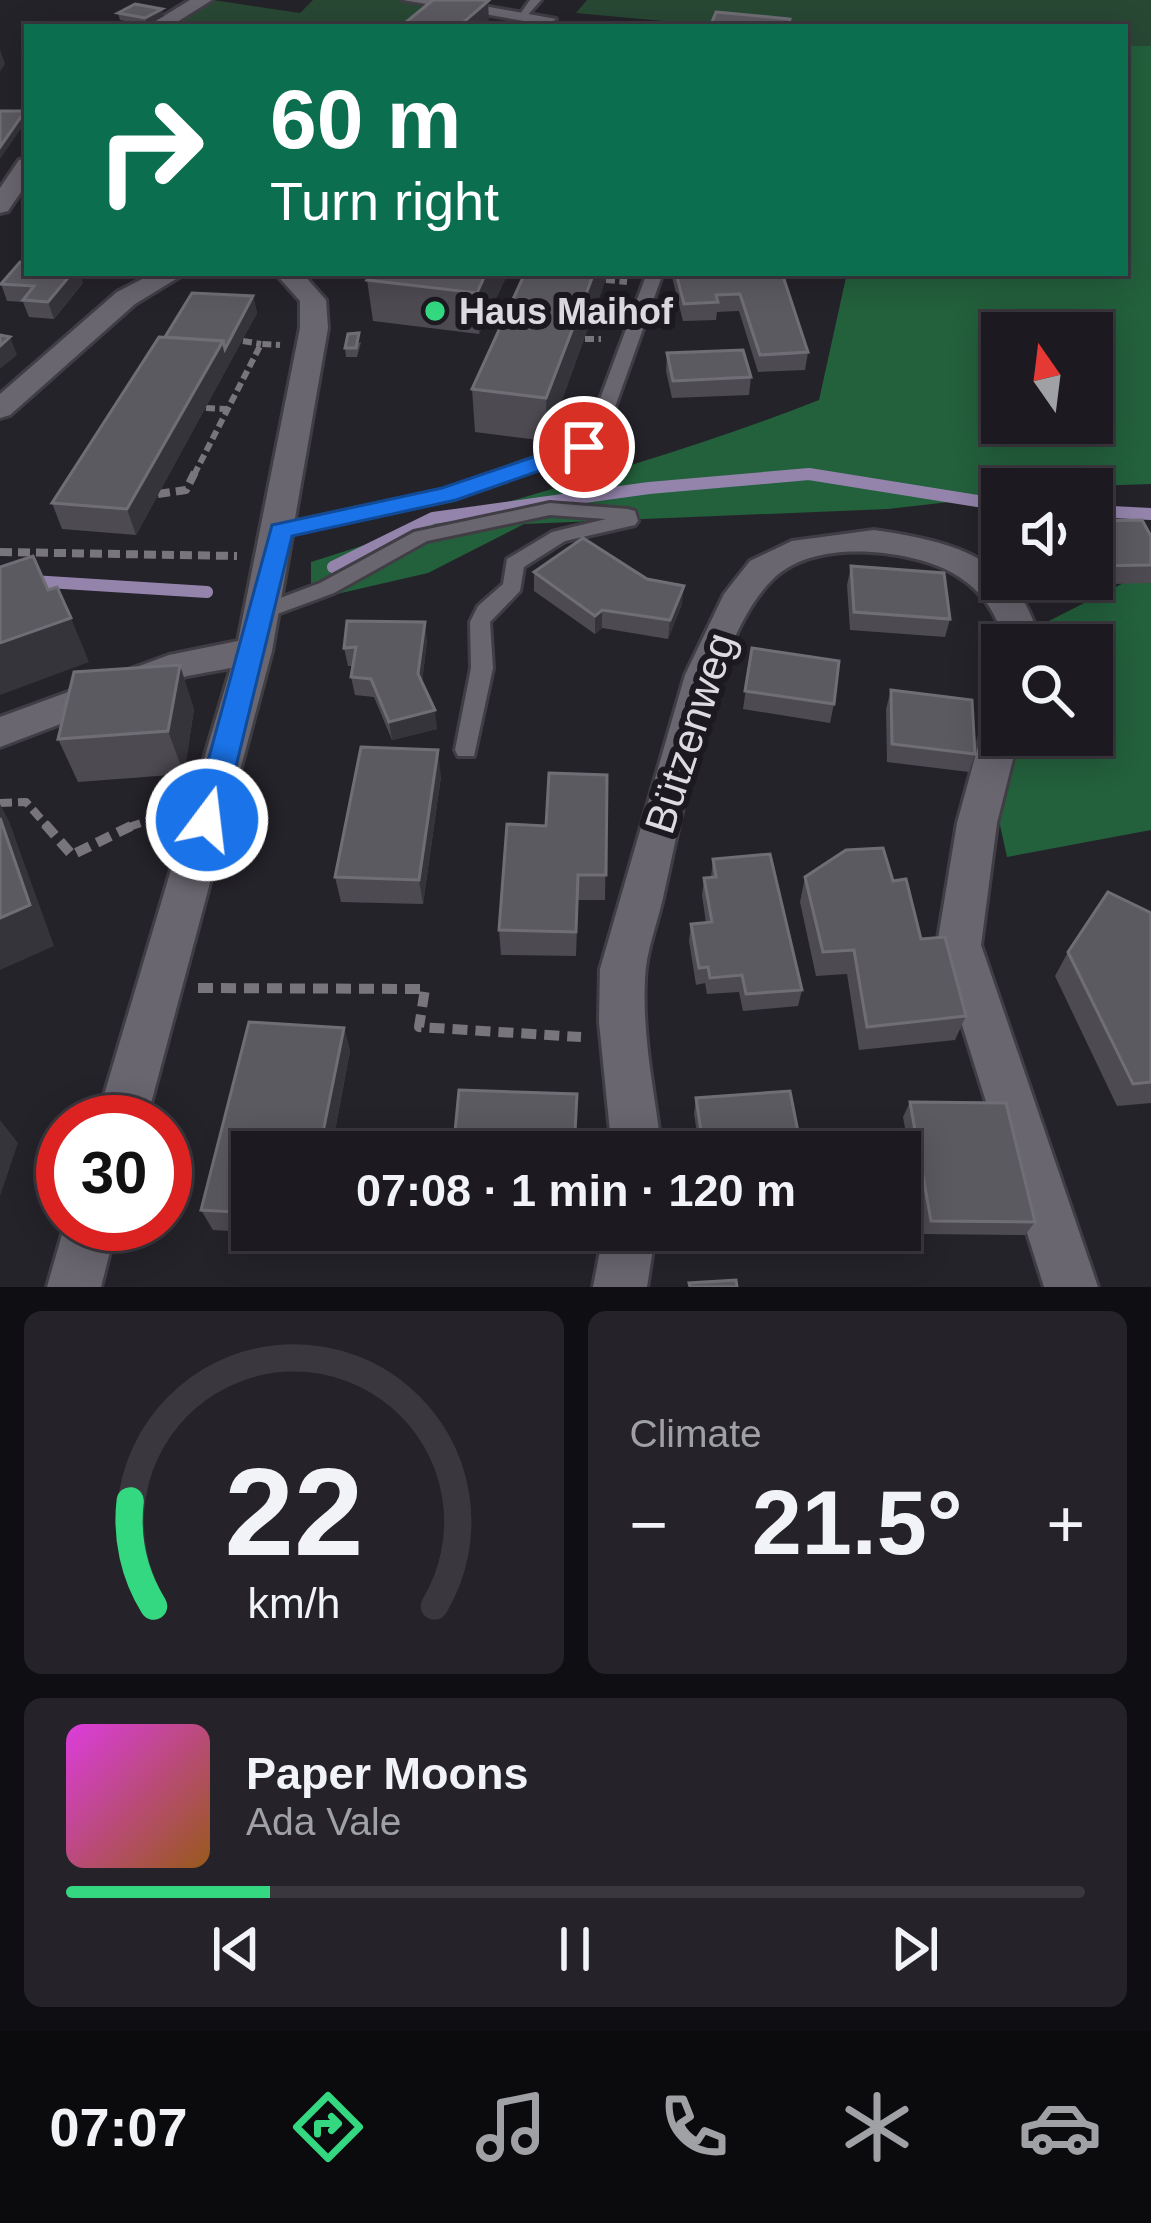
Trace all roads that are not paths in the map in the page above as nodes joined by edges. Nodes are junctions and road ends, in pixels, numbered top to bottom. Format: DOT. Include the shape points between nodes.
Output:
graph roads {
  1 [pos="203,0"];
  2 [pos="412,0"];
  3 [pos="567,0"];
  4 [pos="540,19"];
  5 [pos="160,24"];
  6 [pos="24,170"];
  7 [pos="0,206"];
  8 [pos="167,276"];
  9 [pos="291,276"];
  10 [pos="654,276"];
  11 [pos="0,409"];
  12 [pos="267,548"];
  13 [pos="260,623"];
  14 [pos="1021,624"];
  15 [pos="0,732"];
  16 [pos="466,750"];
  17 [pos="995,756"];
  18 [pos="129,1095"];
  19 [pos="636,1131"];
  20 [pos="84,1251"];
  21 [pos="626,1251"];
  22 [pos="74,1287"];
  23 [pos="620,1287"];
  24 [pos="1071,1287"];
  1 -- 5 [label="street"];
  2 -- 4 [label="street"];
  3 -- 4 [label="street"];
  6 -- 7 [label="street"];
  8 -- 11 [label="street" via="126,298"];
  9 -- 12 [label="street" via="313,300 314,328"];
  10 -- 12 [label="lane" via="584,447"];
  12 -- 13 [label="street"];
  13 -- 15 [label="street" via="182,664"];
  13 -- 16 [label="lane" via="421,536 550,509 628,515 559,536 514,564 513,586 480,622 482,668"];
  13 -- 18 [label="street"];
  14 -- 19 [label="street, Bützenweg" via="1020,611 984,575 920,546 852,541 763,567 729,612 673,767 622,978"];
  17 -- 24 [label="street" via="959,945"];
  20 -- 22 [label="street"];
  21 -- 23 [label="street"];
}
